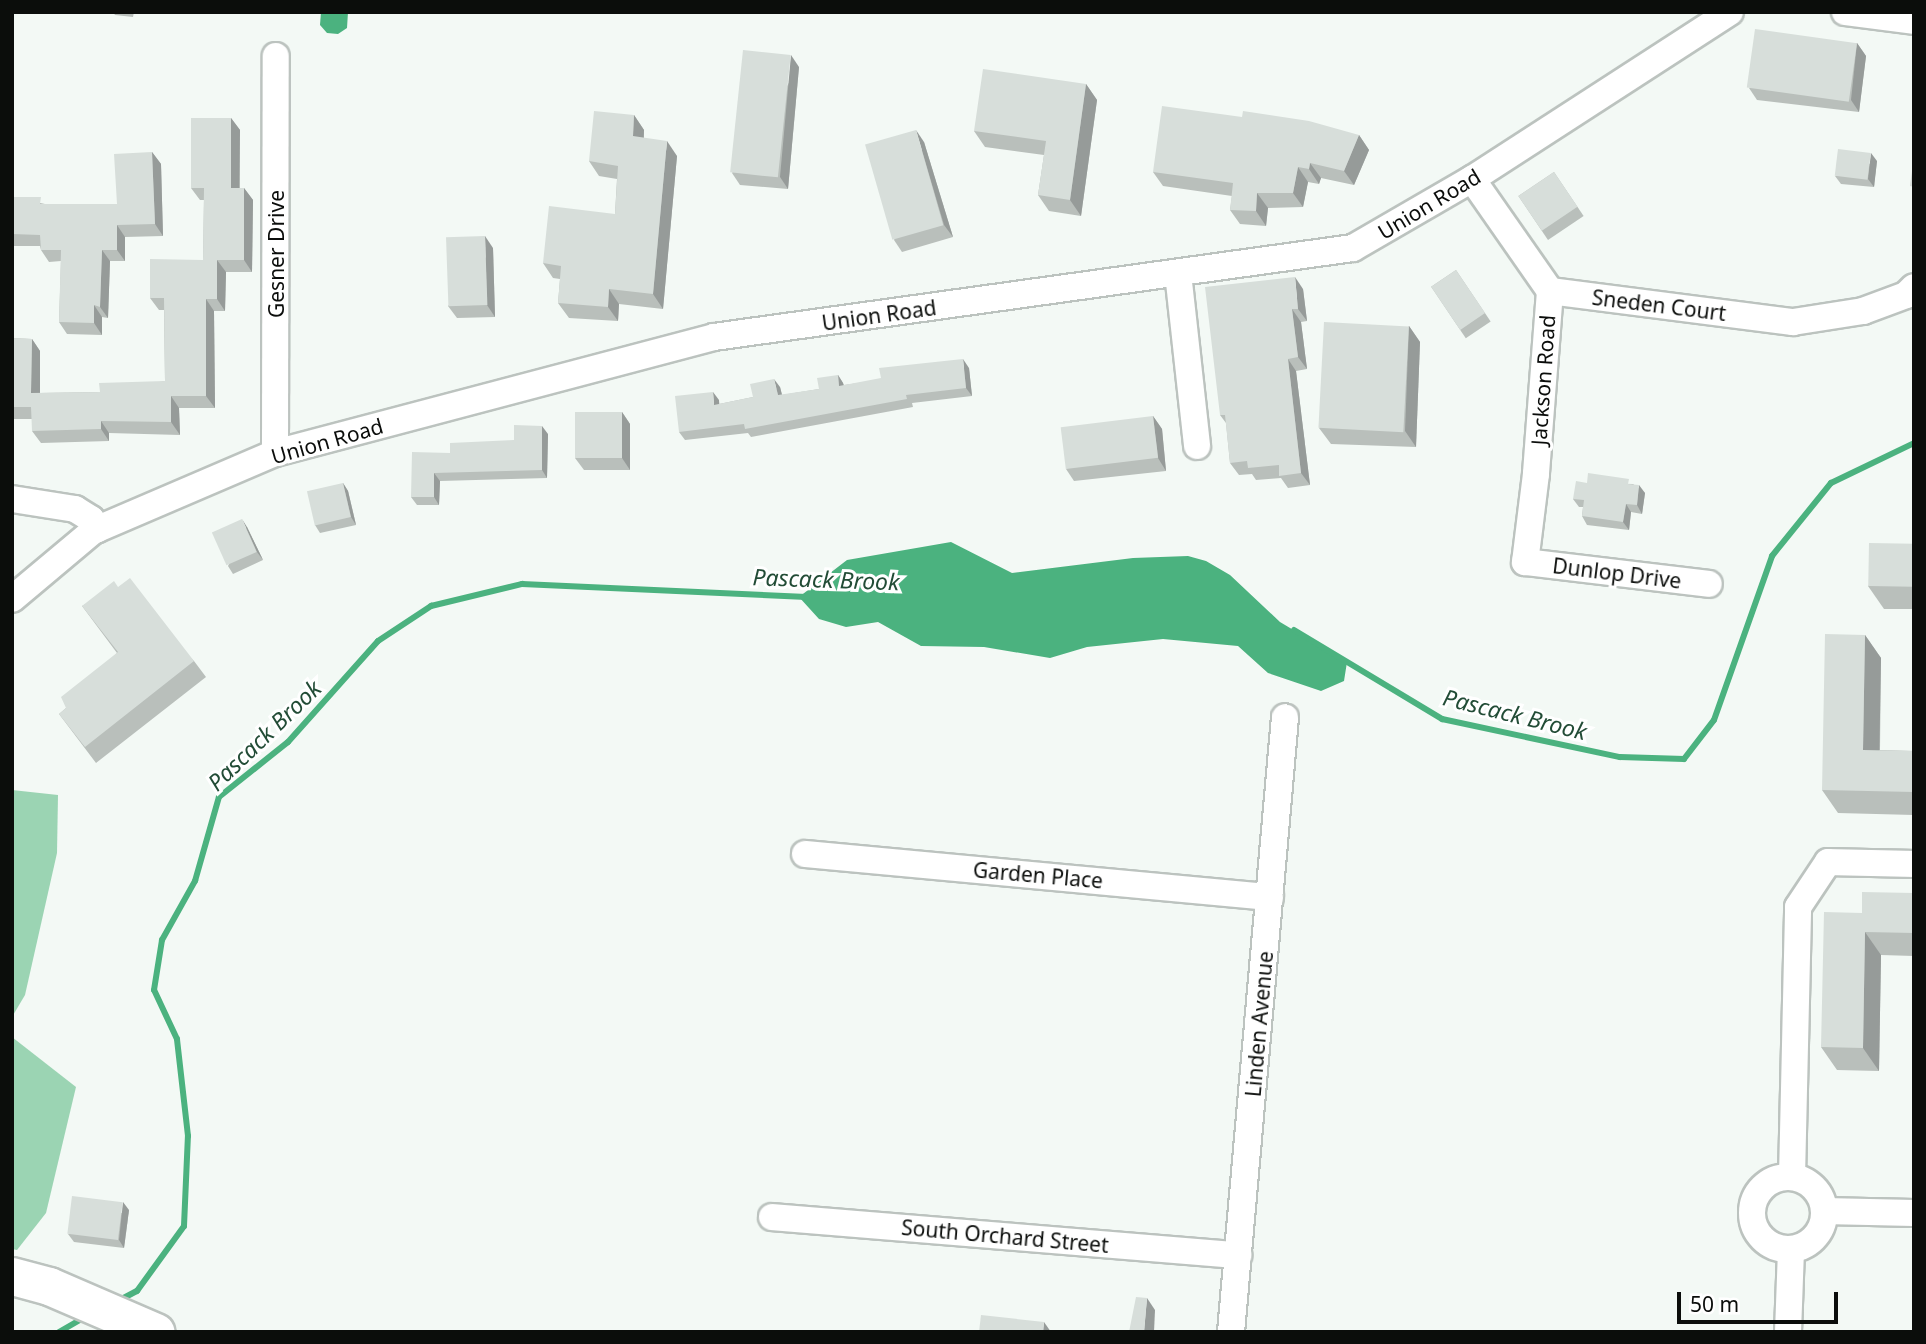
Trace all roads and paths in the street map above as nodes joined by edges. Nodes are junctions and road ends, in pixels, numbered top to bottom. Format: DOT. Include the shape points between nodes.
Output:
graph roads {
  1 [pos="1730,12"];
  2 [pos="1845,12"];
  3 [pos="1914,21"];
  4 [pos="276,56"];
  5 [pos="1472,179"];
  6 [pos="1178,273"];
  7 [pos="1914,287"];
  8 [pos="1550,292"];
  9 [pos="1198,446"];
  10 [pos="275,453"];
  11 [pos="12,499"];
  12 [pos="97,529"];
  13 [pos="1525,562"];
  14 [pos="1709,584"];
  15 [pos="12,599"];
  16 [pos="1284,716"];
  17 [pos="805,854"];
  18 [pos="1914,864"];
  19 [pos="1270,897"];
  20 [pos="1791,1177"];
  21 [pos="1824,1211"];
  22 [pos="1914,1213"];
  23 [pos="772,1217"];
  24 [pos="1791,1250"];
  25 [pos="1238,1255"];
  26 [pos="12,1276"];
  27 [pos="126,1321"];
  28 [pos="1231,1332"];
  29 [pos="1788,1332"];
  1 -- 5 [label="street, Union Road"];
  2 -- 3 [label="street"];
  4 -- 10 [label="street, Gesner Drive"];
  5 -- 6 [label="street, Union Road" via="1353,248"];
  5 -- 8 [label="street, Jackson Road"];
  6 -- 9 [label="street"];
  6 -- 10 [label="street, Union Road" via="714,337"];
  7 -- 8 [label="street, Sneden Court" via="1906,295 1863,311 1793,322"];
  8 -- 13 [label="street, Jackson Road"];
  10 -- 12 [label="street, Union Road"];
  11 -- 12 [label="street" via="75,509"];
  12 -- 15 [label="street, Union Road"];
  13 -- 14 [label="street, Dunlop Drive"];
  16 -- 19 [label="street, Linden Avenue"];
  17 -- 19 [label="street, Garden Place"];
  18 -- 20 [label="street" via="1828,862 1798,907"];
  19 -- 25 [label="street, Linden Avenue"];
  20 -- 21 [label="street" via="1814,1188"];
  20 -- 24 [label="street" via="1769,1181 1760,1188 1751,1220 1762,1240"];
  21 -- 22 [label="street"];
  21 -- 24 [label="street" via="1817,1235"];
  23 -- 25 [label="street, South Orchard Street"];
  24 -- 29 [label="street"];
  25 -- 28 [label="street, Linden Avenue"];
  26 -- 27 [label="main road" via="50,1286"];
}
